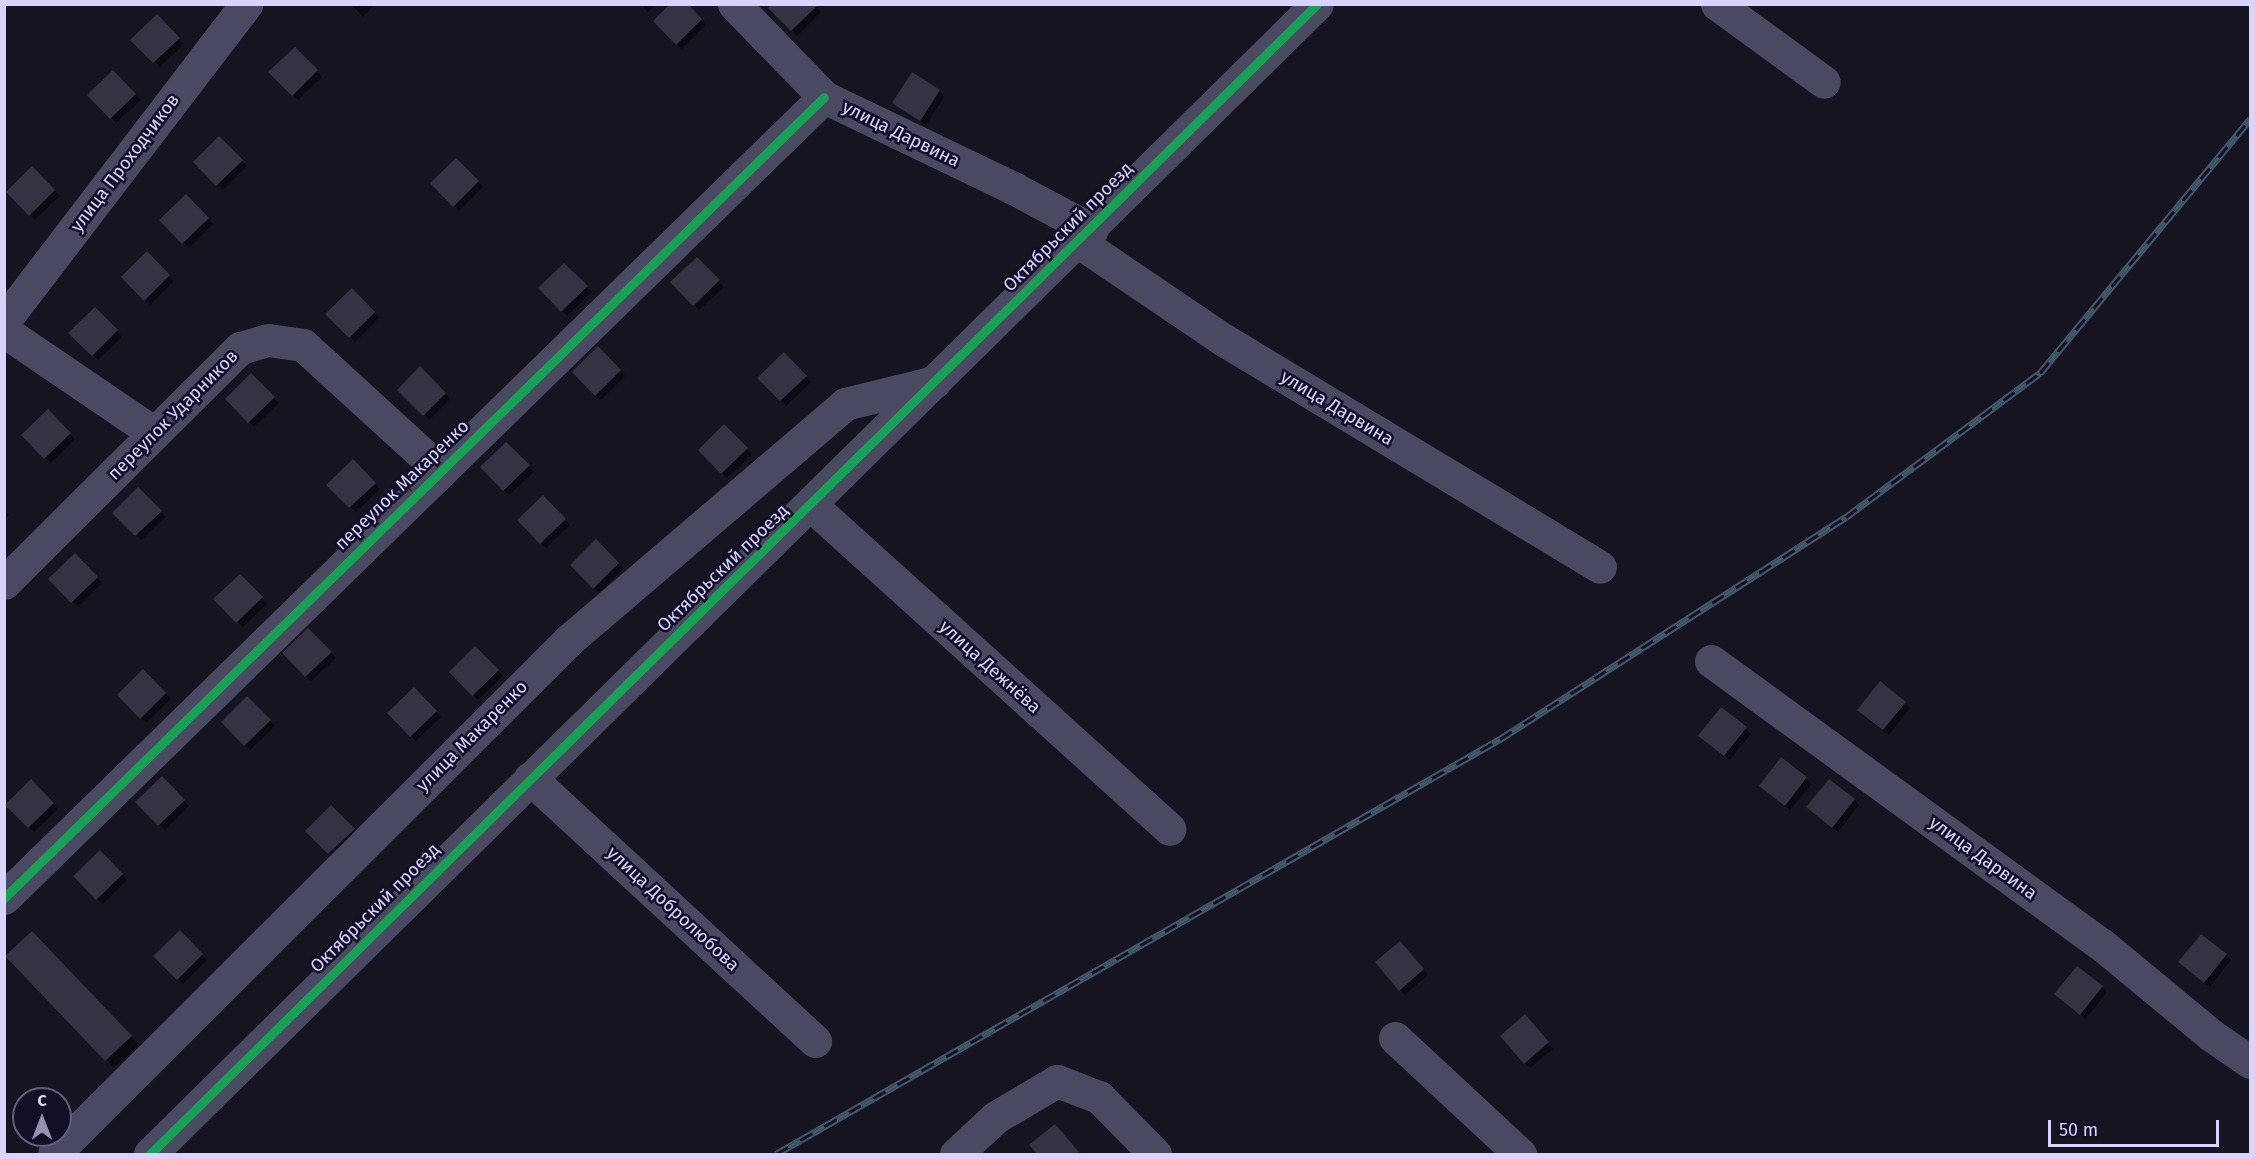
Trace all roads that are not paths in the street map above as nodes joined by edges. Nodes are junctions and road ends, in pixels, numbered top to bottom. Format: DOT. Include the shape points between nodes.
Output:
graph roads {
  1 [pos="246,4"];
  2 [pos="734,4"];
  3 [pos="1317,4"];
  4 [pos="1717,4"];
  5 [pos="1824,82"];
  6 [pos="824,97"];
  7 [pos="1085,236"];
  8 [pos="4,321"];
  9 [pos="4,331"];
  10 [pos="934,382"];
  11 [pos="154,433"];
  12 [pos="441,471"];
  13 [pos="811,505"];
  14 [pos="1600,567"];
  15 [pos="4,583"];
  16 [pos="1711,661"];
  17 [pos="530,778"];
  18 [pos="1169,829"];
  19 [pos="4,898"];
  20 [pos="1395,1038"];
  21 [pos="815,1041"];
  22 [pos="2250,1062"];
  23 [pos="54,1155"];
  24 [pos="150,1155"];
  25 [pos="956,1155"];
  26 [pos="1155,1155"];
  27 [pos="1520,1155"];
  1 -- 8 [label="street, улица Проходчиков"];
  2 -- 6 [label="street, улица Дарвина"];
  3 -- 7 [label="street, Октябрьский проезд"];
  4 -- 5 [label="street"];
  6 -- 7 [label="street, улица Дарвина"];
  6 -- 12 [label="street, переулок Макаренко"];
  7 -- 10 [label="street, Октябрьский проезд"];
  7 -- 14 [label="street, улица Дарвина" via="1224,340"];
  9 -- 11 [label="street"];
  10 -- 13 [label="street, Октябрьский проезд"];
  10 -- 23 [label="street, улица Макаренко" via="844,404 568,640"];
  11 -- 12 [label="street, переулок Ударников" via="240,348 267,340 294,343 303,345"];
  11 -- 15 [label="street, переулок Ударников"];
  12 -- 19 [label="street, переулок Макаренко"];
  13 -- 17 [label="street, Октябрьский проезд"];
  13 -- 18 [label="street, улица Дежнёва"];
  16 -- 22 [label="street, улица Дарвина" via="2101,944 2211,1035"];
  17 -- 21 [label="street, улица Добролюбова"];
  17 -- 24 [label="street, Октябрьский проезд"];
  20 -- 27 [label="street"];
  25 -- 26 [label="street" via="996,1117 1058,1081 1099,1097"];
}
